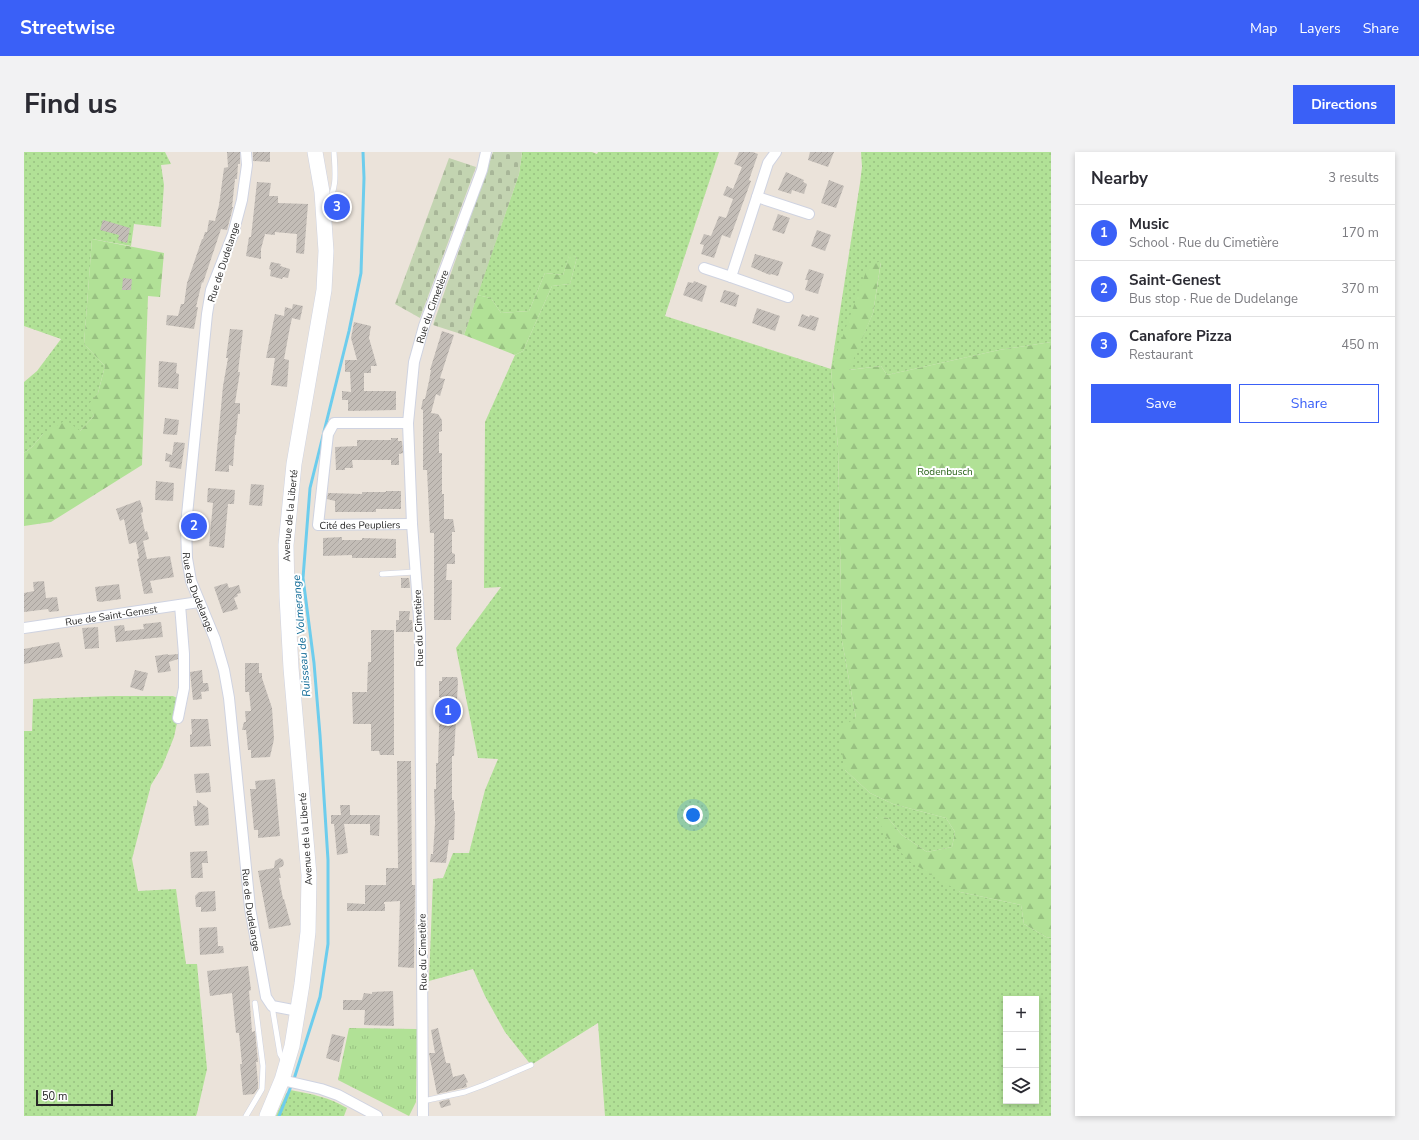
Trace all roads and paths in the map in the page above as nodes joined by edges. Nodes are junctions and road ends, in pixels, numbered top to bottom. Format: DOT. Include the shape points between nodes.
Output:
graph roads {
  1 [pos="246,152"];
  2 [pos="315,152"];
  3 [pos="334,152"];
  4 [pos="486,152"];
  5 [pos="776,152"];
  6 [pos="757,197"];
  7 [pos="323,209"];
  8 [pos="809,214"];
  9 [pos="704,268"];
  10 [pos="731,276"];
  11 [pos="788,297"];
  12 [pos="408,423"];
  13 [pos="412,524"];
  14 [pos="415,572"];
  15 [pos="382,574"];
  16 [pos="199,602"];
  17 [pos="180,605"];
  18 [pos="24,628"];
  19 [pos="178,718"];
  20 [pos="256,1003"];
  21 [pos="272,1006"];
  22 [pos="298,1011"];
  23 [pos="531,1065"];
  24 [pos="284,1073"];
  25 [pos="423,1101"];
  26 [pos="246,1116"];
  27 [pos="267,1116"];
  28 [pos="377,1116"];
  29 [pos="424,1116"];
  1 -- 16 [label="street, Rue de Dudelange" via="247,165 242,200 233,234 211,290 207,314 186,525 188,565"];
  2 -- 7 [label="main road, Avenue de la Liberté"];
  3 -- 7 [label="lane" via="335,185 331,198"];
  4 -- 12 [label="street, Rue du Cimetière" via="482,170 424,326 414,362"];
  5 -- 6 [label="street" via="768,163"];
  6 -- 8 [label="street"];
  6 -- 10 [label="street"];
  7 -- 22 [label="main road, Avenue de la Liberté" via="326,251 324,290 294,464 286,545 292,668 309,875 308,932"];
  9 -- 10 [label="street"];
  10 -- 11 [label="street"];
  12 -- 13 [label="street, Rue du Cimetière"];
  12 -- 13 [label="street, Cité des Peupliers" via="334,422 328,434 318,525"];
  13 -- 14 [label="street, Rue du Cimetière"];
  14 -- 15 [label="lane"];
  14 -- 25 [label="street, Rue du Cimetière" via="420,631"];
  16 -- 17 [label="street, Rue de Saint-Genest"];
  16 -- 21 [label="street, Rue de Dudelange" via="215,639 224,670 250,908 266,997"];
  17 -- 18 [label="street, Rue de Saint-Genest"];
  17 -- 19 [label="street" via="184,688"];
  20 -- 26 [label="lane" via="263,1066 262,1089"];
  21 -- 22 [label="street"];
  21 -- 24 [label="lane"];
  22 -- 24 [label="main road, Avenue de la Liberté"];
  23 -- 25 [label="lane" via="465,1092"];
  24 -- 27 [label="main road, Avenue de la Liberté"];
  24 -- 28 [label="street" via="346,1098"];
  25 -- 29 [label="street, Rue du Cimetière"];
}
